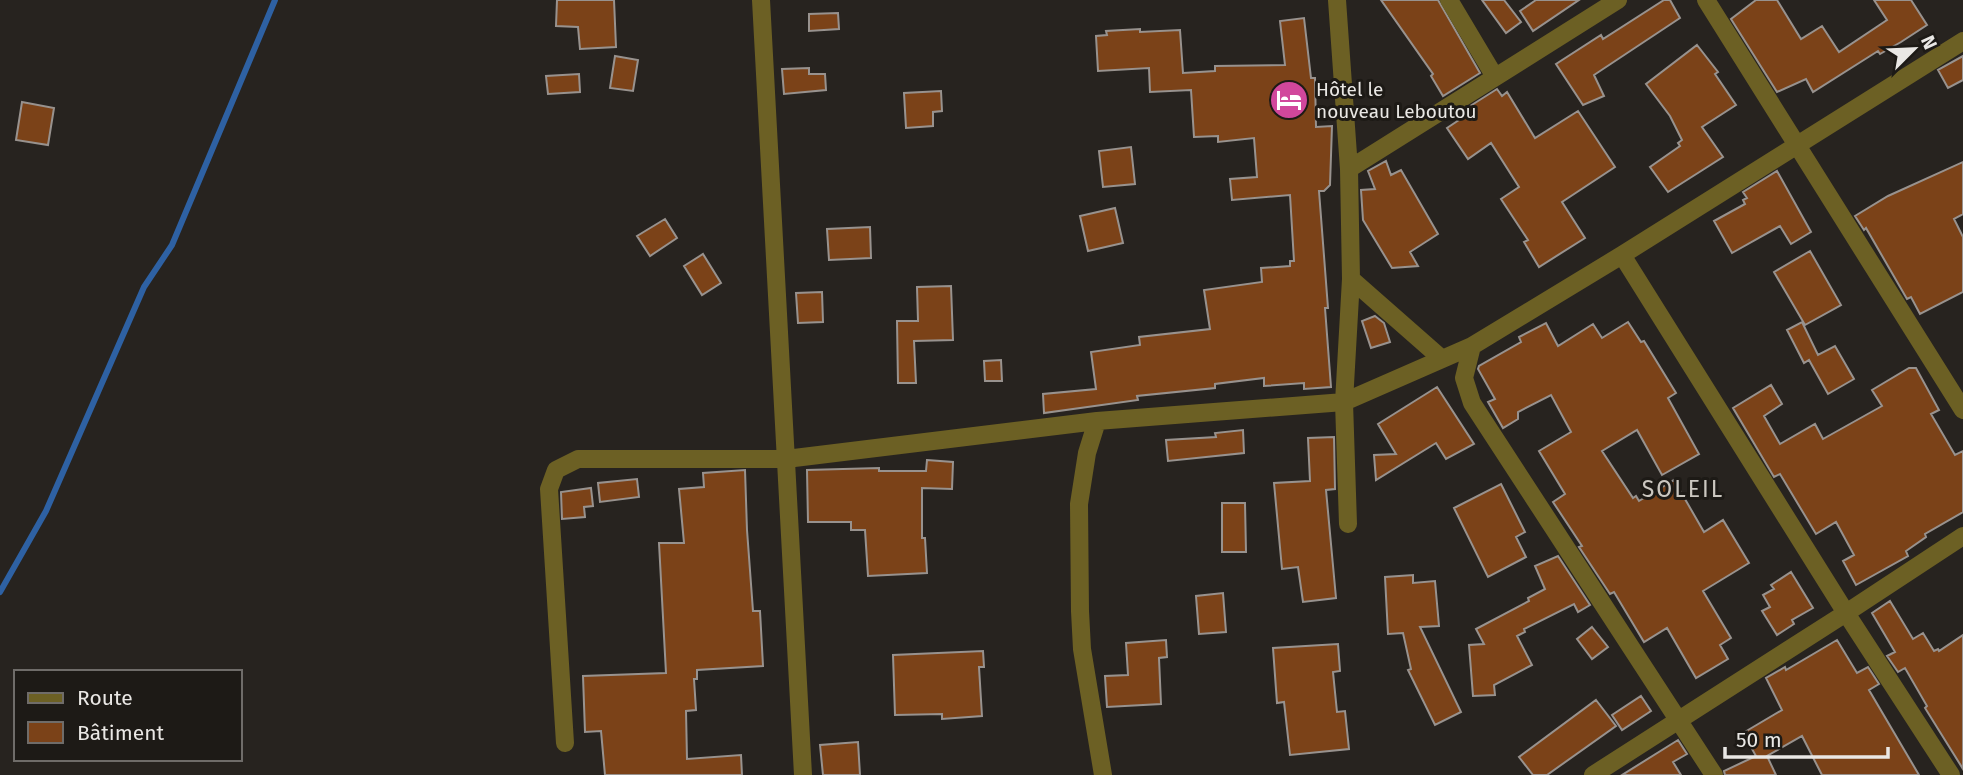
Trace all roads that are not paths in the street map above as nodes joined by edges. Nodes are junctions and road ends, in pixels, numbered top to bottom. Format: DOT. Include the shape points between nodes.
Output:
graph roads {
  1 [pos="761,0"];
  2 [pos="1337,0"];
  3 [pos="1449,0"];
  4 [pos="1618,0"];
  5 [pos="1706,0"];
  6 [pos="1963,41"];
  7 [pos="1495,77"];
  8 [pos="1797,145"];
  9 [pos="1349,169"];
  10 [pos="1622,255"];
  11 [pos="1351,279"];
  12 [pos="1472,346"];
  13 [pos="1442,359"];
  14 [pos="1345,402"];
  15 [pos="1963,410"];
  16 [pos="1097,421"];
  17 [pos="786,459"];
  18 [pos="1348,524"];
  19 [pos="1963,536"];
  20 [pos="1846,613"];
  21 [pos="1677,720"];
  22 [pos="565,743"];
  23 [pos="803,775"];
  24 [pos="1103,775"];
  25 [pos="1593,775"];
  26 [pos="1714,775"];
  27 [pos="1951,775"];
  1 -- 17 [label="street"];
  2 -- 9 [label="street"];
  3 -- 7 [label="street"];
  4 -- 7 [label="street"];
  5 -- 8 [label="street"];
  6 -- 8 [label="street"];
  7 -- 9 [label="street"];
  8 -- 10 [label="street"];
  8 -- 15 [label="street"];
  9 -- 11 [label="street"];
  10 -- 12 [label="street"];
  10 -- 20 [label="street"];
  11 -- 13 [label="street"];
  11 -- 14 [label="street"];
  12 -- 13 [label="street"];
  12 -- 21 [label="street" via="1464,378 1472,404"];
  13 -- 14 [label="street"];
  14 -- 16 [label="street"];
  14 -- 18 [label="street"];
  16 -- 17 [label="street"];
  16 -- 24 [label="street" via="1079,504 1080,611"];
  17 -- 22 [label="street" via="578,459 556,470 549,489"];
  17 -- 23 [label="street"];
  19 -- 20 [label="street"];
  20 -- 21 [label="street"];
  20 -- 27 [label="street"];
  21 -- 25 [label="street"];
  21 -- 26 [label="street"];
}
